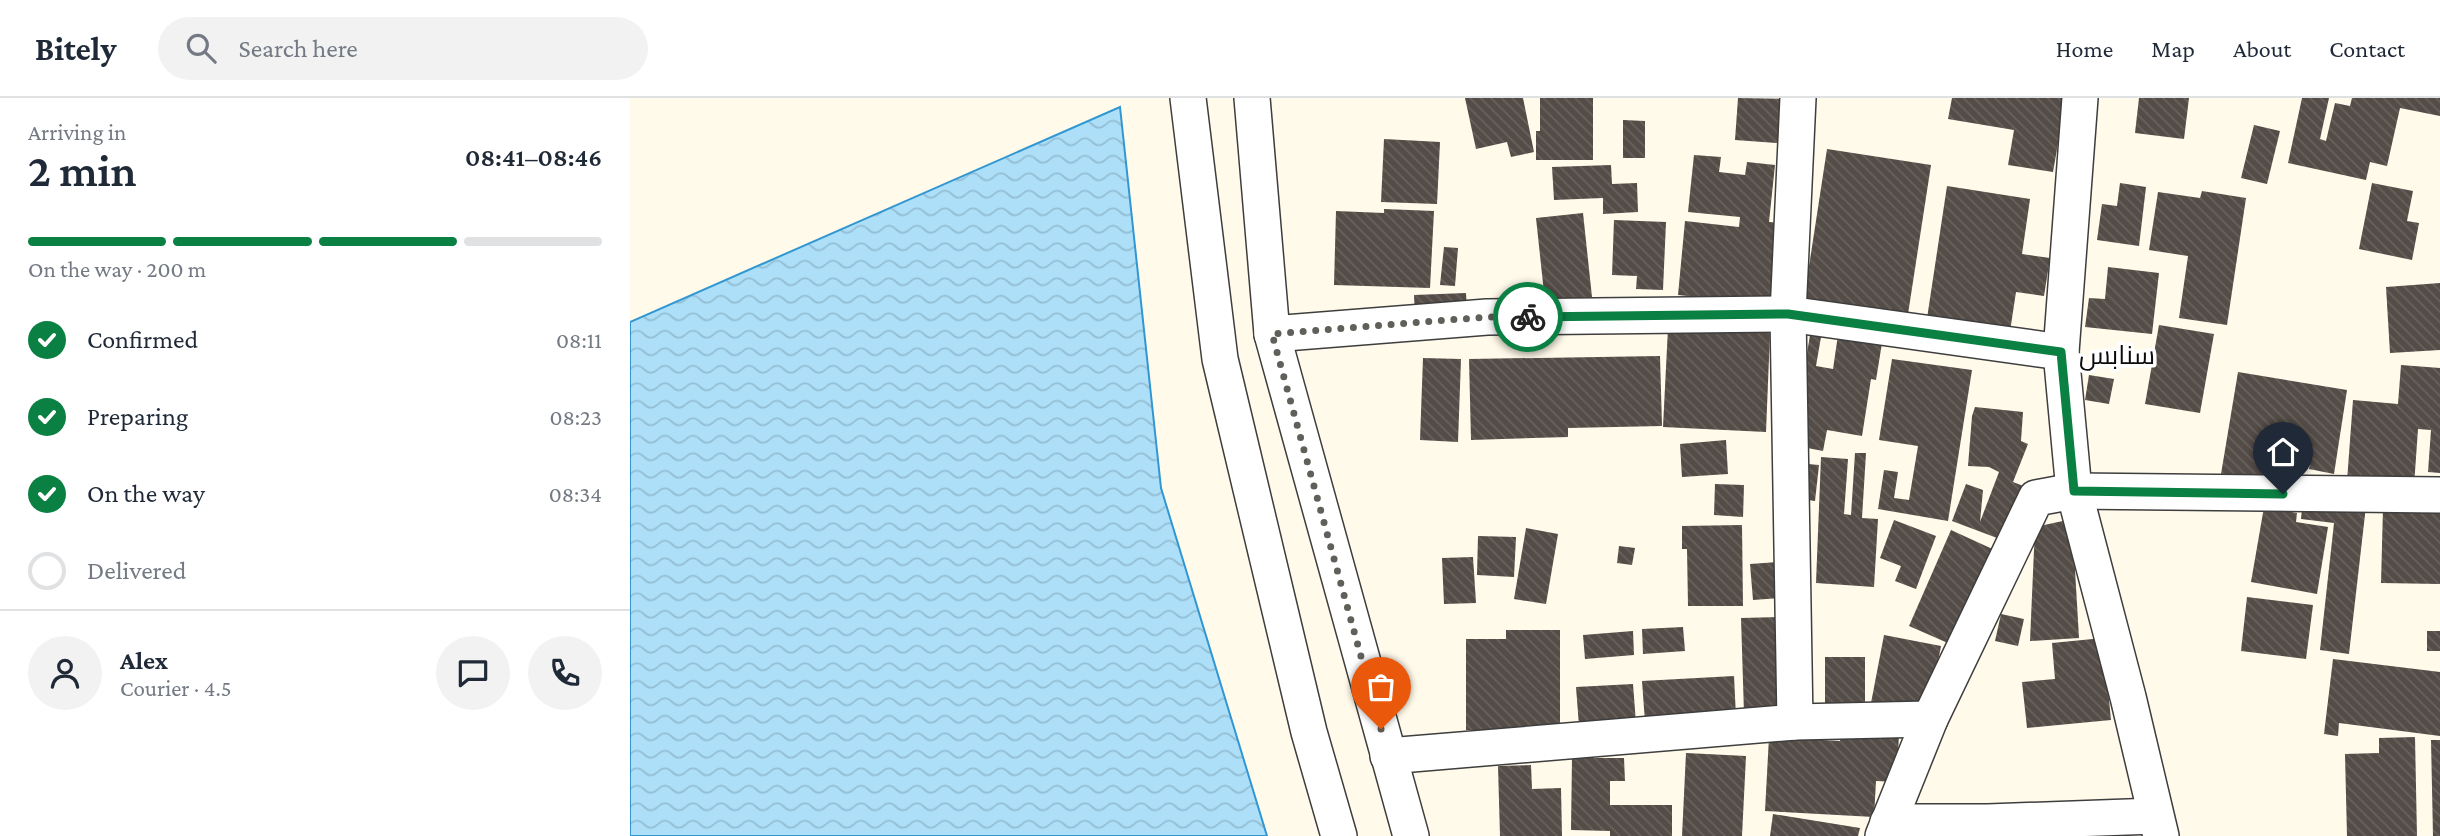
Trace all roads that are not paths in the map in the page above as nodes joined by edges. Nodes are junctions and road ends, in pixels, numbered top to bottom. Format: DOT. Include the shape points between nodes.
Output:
graph roads {
  1 [pos="1188,98"];
  2 [pos="1252,98"];
  3 [pos="1798,98"];
  4 [pos="2080,98"];
  5 [pos="1788,314"];
  6 [pos="1272,334"];
  7 [pos="2061,352"];
  8 [pos="2074,491"];
  9 [pos="2440,495"];
  10 [pos="1930,719"];
  11 [pos="1795,722"];
  12 [pos="1388,756"];
  13 [pos="2158,826"];
  14 [pos="1886,829"];
  15 [pos="1339,836"];
  16 [pos="1411,836"];
  1 -- 15 [label="street" via="1220,359 1309,732"];
  2 -- 6 [label="street"];
  3 -- 5 [label="street"];
  4 -- 7 [label="street"];
  5 -- 6 [label="street" via="1487,317"];
  5 -- 7 [label="street"];
  5 -- 11 [label="street"];
  6 -- 12 [label="street"];
  7 -- 8 [label="street"];
  8 -- 9 [label="street"];
  8 -- 10 [label="street" via="2036,498"];
  8 -- 13 [label="street"];
  10 -- 11 [label="street"];
  10 -- 14 [label="street"];
  11 -- 12 [label="street"];
  12 -- 16 [label="street"];
  13 -- 14 [label="street" via="1988,822"];
}
